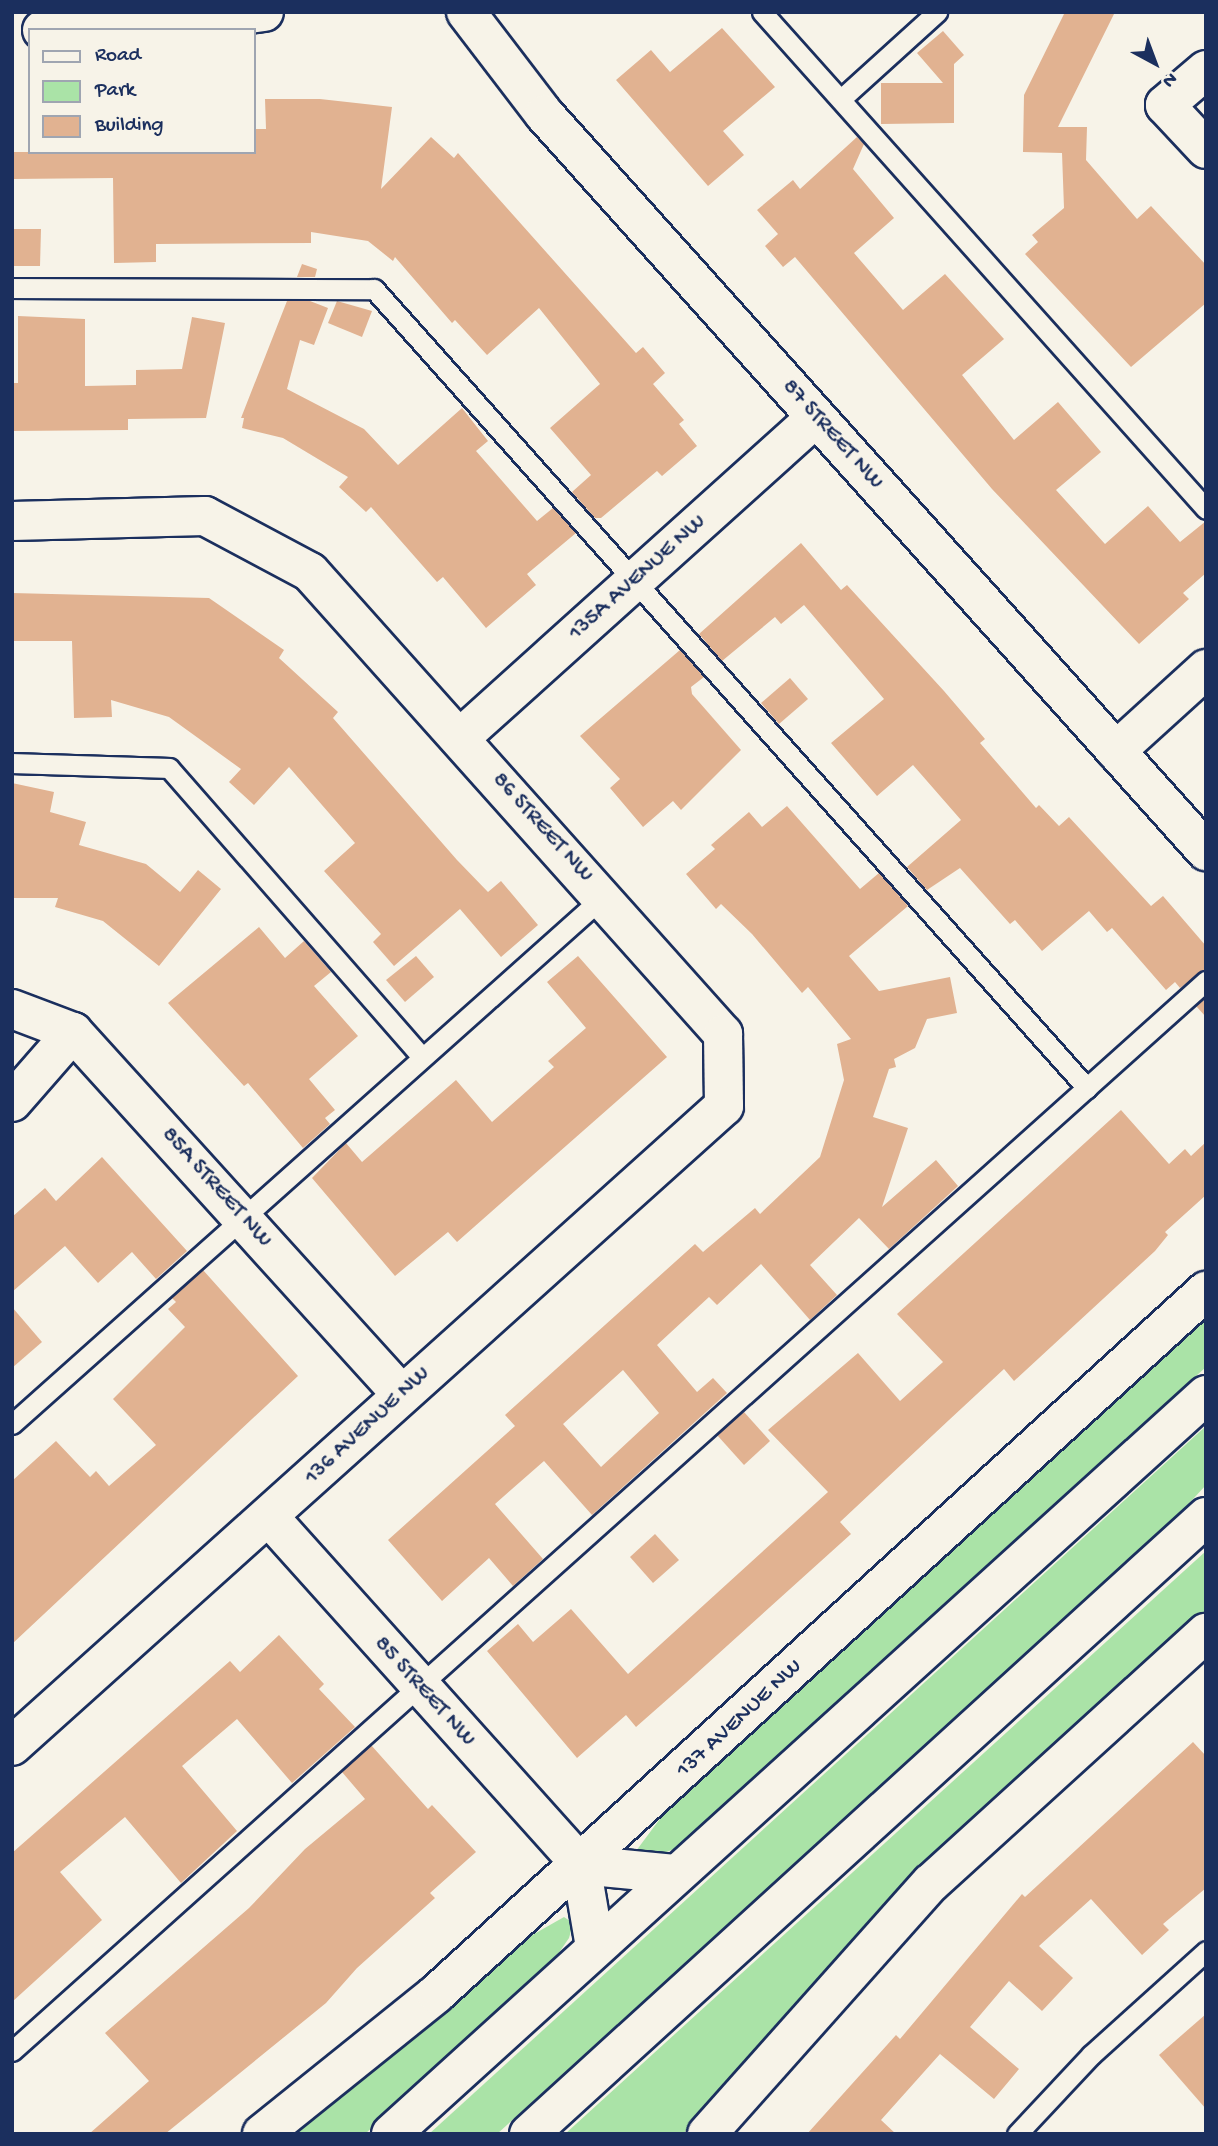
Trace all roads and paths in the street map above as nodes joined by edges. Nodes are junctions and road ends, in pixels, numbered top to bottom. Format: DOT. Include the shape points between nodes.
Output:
graph roads {
  1 [pos="264,12"];
  2 [pos="466,12"];
  3 [pos="762,12"];
  4 [pos="937,12"];
  5 [pos="118,28"];
  6 [pos="1206,70"];
  7 [pos="841,99"];
  8 [pos="1206,149"];
  9 [pos="12,288"];
  10 [pos="816,418"];
  11 [pos="1206,509"];
  12 [pos="12,521"];
  13 [pos="635,581"];
  14 [pos="1206,669"];
  15 [pos="460,738"];
  16 [pos="1116,751"];
  17 [pos="12,763"];
  18 [pos="1206,851"];
  19 [pos="604,896"];
  20 [pos="1206,981"];
  21 [pos="12,1009"];
  22 [pos="73,1032"];
  23 [pos="421,1056"];
  24 [pos="1087,1088"];
  25 [pos="12,1102"];
  26 [pos="724,1105"];
  27 [pos="244,1218"];
  28 [pos="1206,1292"];
  29 [pos="401,1394"];
  30 [pos="1206,1395"];
  31 [pos="12,1424"];
  32 [pos="269,1517"];
  33 [pos="1206,1517"];
  34 [pos="1206,1633"];
  35 [pos="421,1689"];
  36 [pos="12,1746"];
  37 [pos="581,1865"];
  38 [pos="676,1874"];
  39 [pos="595,1947"];
  40 [pos="1206,1951"];
  41 [pos="12,2051"];
  42 [pos="262,2134"];
  43 [pos="391,2134"];
  44 [pos="529,2134"];
  45 [pos="707,2134"];
  46 [pos="1017,2134"];
  1 -- 5 [label="street"];
  2 -- 10 [label="street, 87 STREET NW" via="544,114"];
  3 -- 7 [label="lane"];
  4 -- 7 [label="lane"];
  6 -- 8 [label="street" via="1165,105"];
  7 -- 11 [label="lane"];
  9 -- 13 [label="lane" via="374,289"];
  10 -- 13 [label="street, 135A AVENUE NW"];
  10 -- 16 [label="street, 87 STREET NW"];
  12 -- 15 [label="street, 86 STREET NW" via="205,516 310,572"];
  13 -- 15 [label="street, 135A AVENUE NW"];
  13 -- 24 [label="lane"];
  14 -- 16 [label="street"];
  15 -- 19 [label="street, 86 STREET NW"];
  16 -- 18 [label="street, 87 STREET NW"];
  17 -- 23 [label="lane" via="169,768"];
  19 -- 23 [label="lane"];
  19 -- 26 [label="street, 86 STREET NW" via="723,1034"];
  20 -- 24 [label="lane"];
  21 -- 22 [label="street, 85A STREET NW"];
  22 -- 25 [label="street"];
  22 -- 27 [label="street, 85A STREET NW"];
  23 -- 27 [label="lane"];
  24 -- 35 [label="lane"];
  26 -- 29 [label="street, 136 AVENUE NW"];
  27 -- 29 [label="street, 85A STREET NW"];
  27 -- 31 [label="lane"];
  28 -- 37 [label="street, 137 AVENUE NW"];
  29 -- 32 [label="street, 136 AVENUE NW"];
  30 -- 38 [label="street"];
  32 -- 35 [label="street, 85 STREET NW"];
  32 -- 36 [label="street, 136 AVENUE NW"];
  33 -- 44 [label="street"];
  34 -- 45 [label="street" via="932,1883"];
  35 -- 37 [label="street, 85 STREET NW"];
  35 -- 41 [label="lane"];
  37 -- 38 [label="street"];
  37 -- 39 [label="street"];
  37 -- 42 [label="street, 137 AVENUE NW" via="436,1994"];
  38 -- 39 [label="street"];
  39 -- 43 [label="street"];
  40 -- 46 [label="lane" via="1091,2055"];
}
